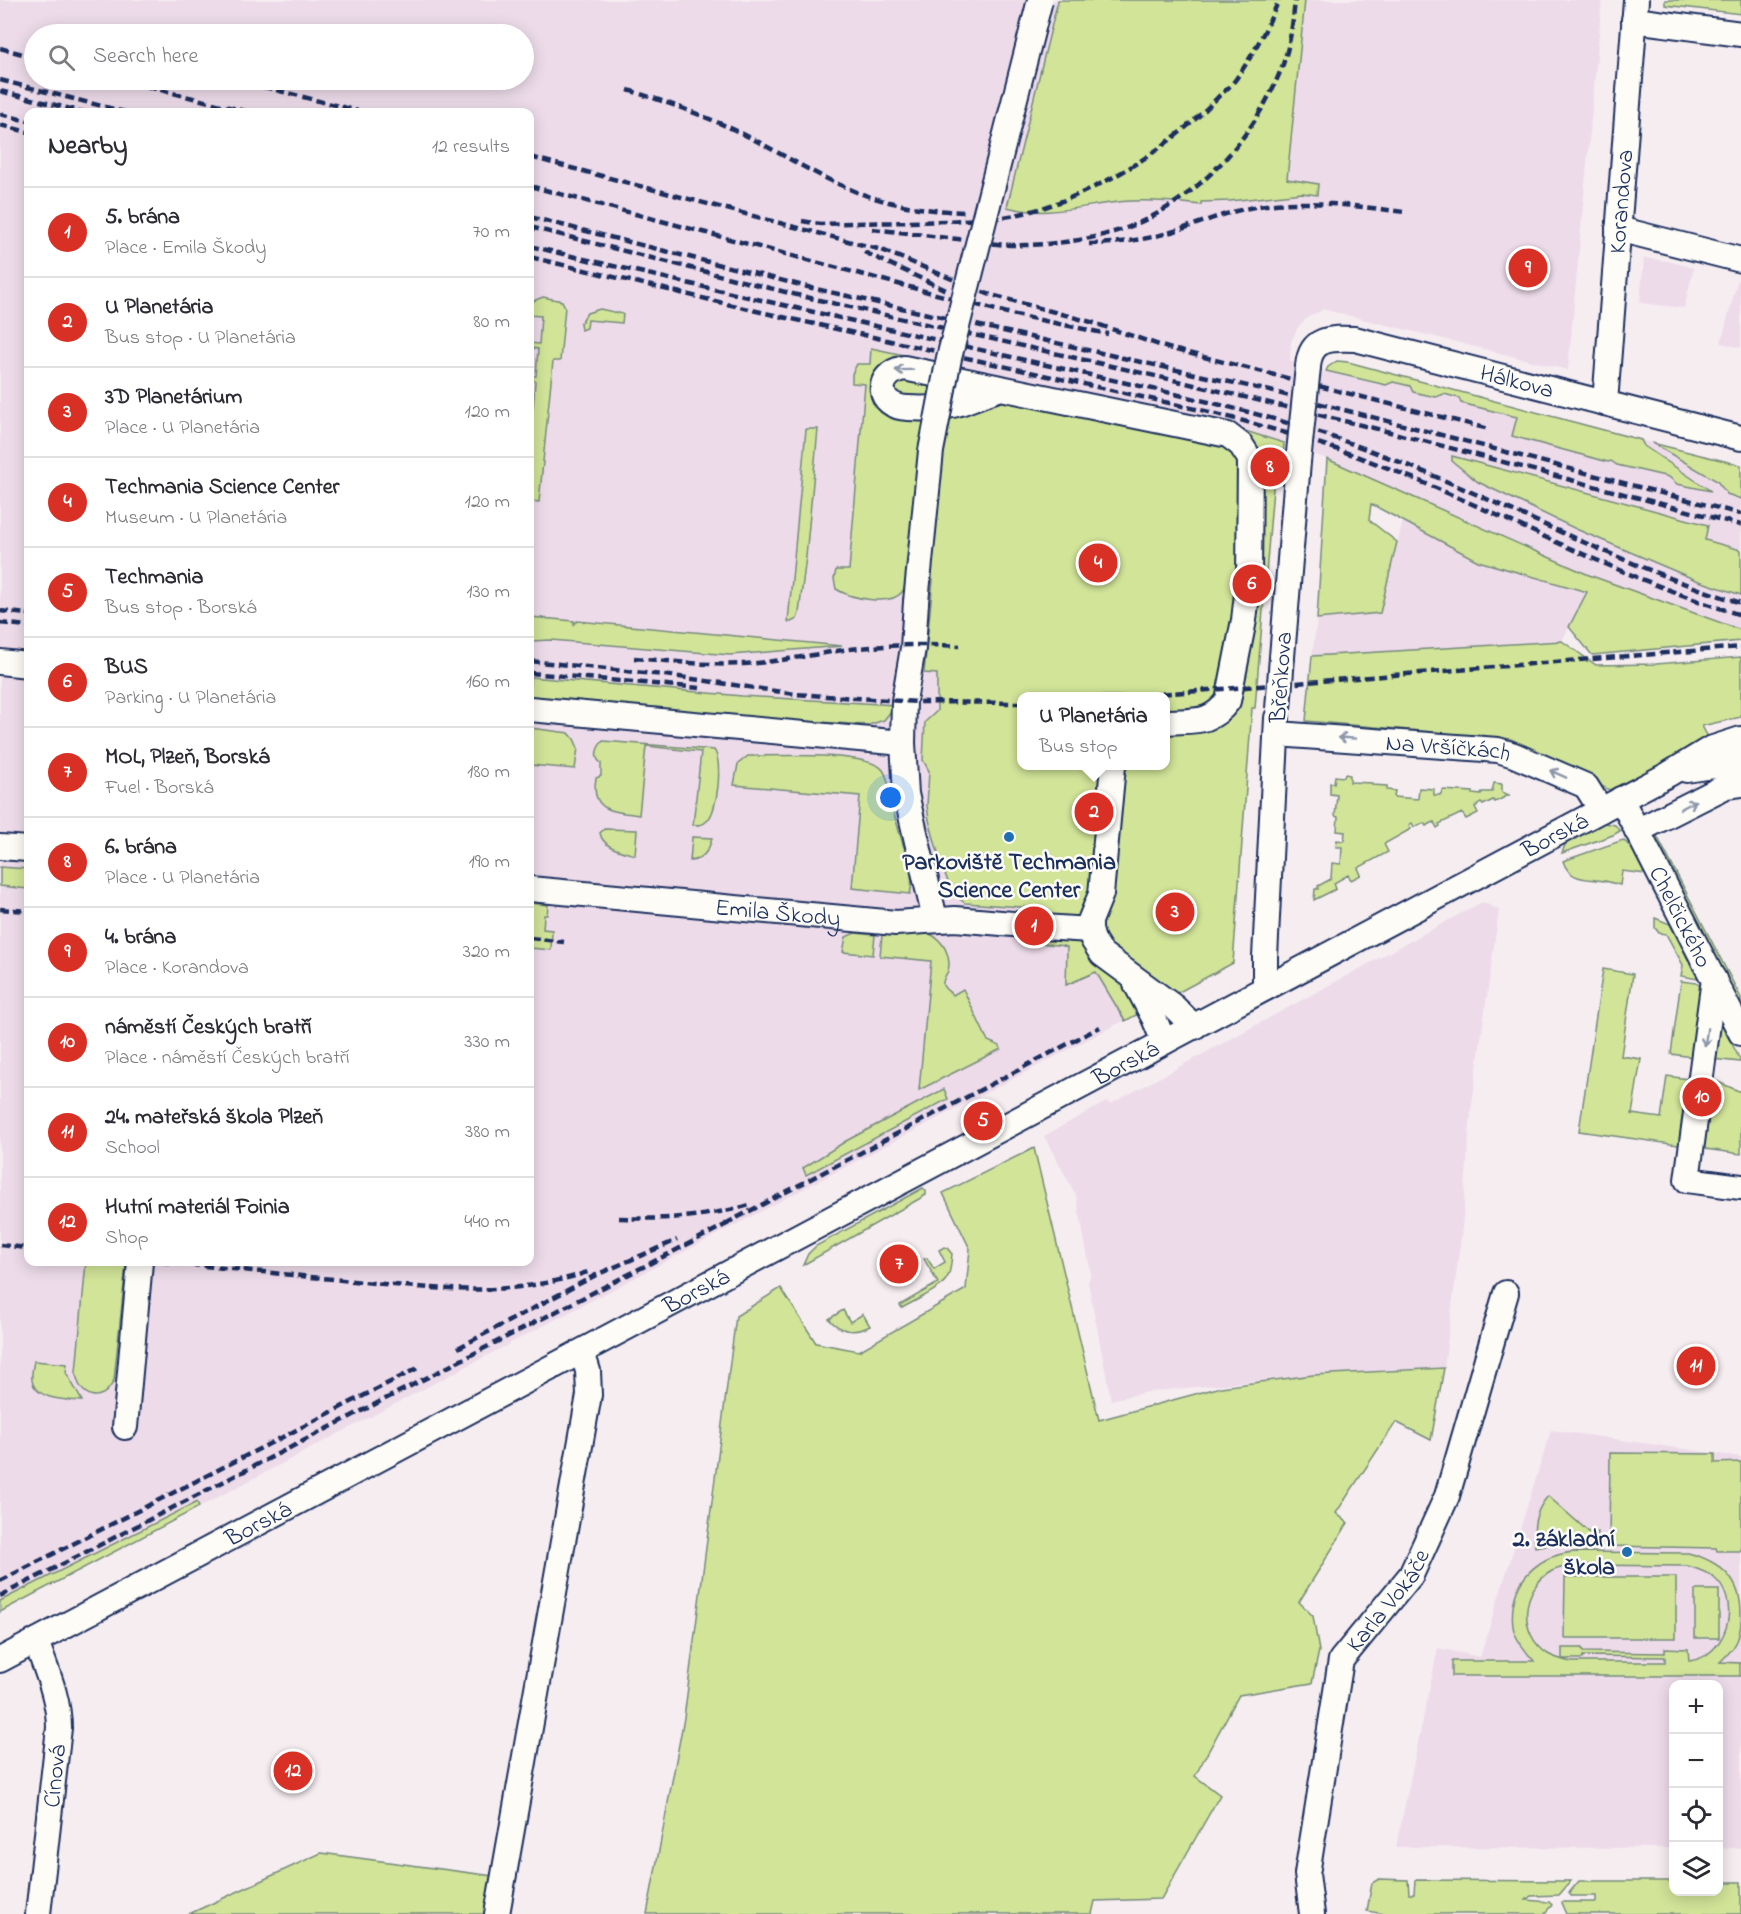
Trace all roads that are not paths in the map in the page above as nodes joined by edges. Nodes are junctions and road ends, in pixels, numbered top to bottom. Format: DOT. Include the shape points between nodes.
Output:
graph roads {
  1 [pos="1040,0"];
  2 [pos="1635,10"];
  3 [pos="1741,34"];
  4 [pos="1618,229"];
  5 [pos="1741,260"];
  6 [pos="1308,367"];
  7 [pos="1002,388"];
  8 [pos="1605,403"];
  9 [pos="1741,438"];
  10 [pos="0,663"];
  11 [pos="24,665"];
  12 [pos="534,709"];
  13 [pos="1170,722"];
  14 [pos="1277,734"];
  15 [pos="1741,739"];
  16 [pos="903,744"];
  17 [pos="1741,762"];
  18 [pos="1113,770"];
  19 [pos="1669,774"];
  20 [pos="1741,784"];
  21 [pos="1611,804"];
  22 [pos="1637,831"];
  23 [pos="0,847"];
  24 [pos="24,849"];
  25 [pos="534,889"];
  26 [pos="935,919"];
  27 [pos="1090,930"];
  28 [pos="1130,975"];
  29 [pos="1714,979"];
  30 [pos="1265,988"];
  31 [pos="1194,1026"];
  32 [pos="1741,1033"];
  33 [pos="1164,1042"];
  34 [pos="1741,1187"];
  35 [pos="140,1266"];
  36 [pos="1506,1293"];
  37 [pos="582,1352"];
  38 [pos="125,1427"];
  39 [pos="36,1641"];
  40 [pos="0,1660"];
  41 [pos="38,1914"];
  42 [pos="497,1914"];
  43 [pos="1312,1914"];
  1 -- 16 [label="street, bridge" via="949,358 931,452 913,648 904,701"];
  2 -- 3 [label="street"];
  2 -- 4 [label="street, Korandova"];
  4 -- 5 [label="street"];
  4 -- 8 [label="street, Korandova"];
  6 -- 8 [label="street, Hálkova" via="1310,353 1322,342 1355,339"];
  6 -- 14 [label="street, Břeňkova, bridge"];
  7 -- 13 [label="street" via="1228,435 1250,459 1249,577 1229,697 1215,715"];
  8 -- 9 [label="street, Hálkova"];
  10 -- 11 [label="street"];
  12 -- 16 [label="street"];
  21 -- 14 [label="street, Na Vršíčkách, one-way" via="1586,786 1498,750"];
  14 -- 30 [label="street, Břeňkova"];
  15 -- 19 [label="street, Borská" via="1710,749"];
  16 -- 26 [label="street" via="906,794"];
  17 -- 19 [label="street, Borská"];
  18 -- 27 [label="street" via="1101,894"];
  19 -- 21 [label="street, Borská"];
  22 -- 20 [label="street, one-way" via="1726,786"];
  21 -- 22 [label="street, Chelčického"];
  21 -- 30 [label="street, Borská"];
  22 -- 29 [label="street, Chelčického"];
  23 -- 24 [label="street"];
  25 -- 26 [label="street, Emila Škody" via="896,923"];
  26 -- 27 [label="street, Emila Škody"];
  27 -- 28 [label="street" via="1102,954"];
  28 -- 31 [label="street"];
  28 -- 33 [label="street"];
  29 -- 32 [label="street, Chelčického"];
  29 -- 34 [label="street, one-way" via="1687,1180"];
  30 -- 31 [label="street, Borská"];
  31 -- 33 [label="street, Borská"];
  33 -- 37 [label="street, Borská"];
  35 -- 38 [label="street"];
  36 -- 43 [label="street, Karla Vokáče" via="1447,1496 1411,1575 1341,1660 1307,1874"];
  37 -- 39 [label="street, Borská"];
  37 -- 42 [label="street" via="589,1395"];
  39 -- 40 [label="street, Borská"];
  39 -- 41 [label="street, Cínová" via="59,1713"];
}
